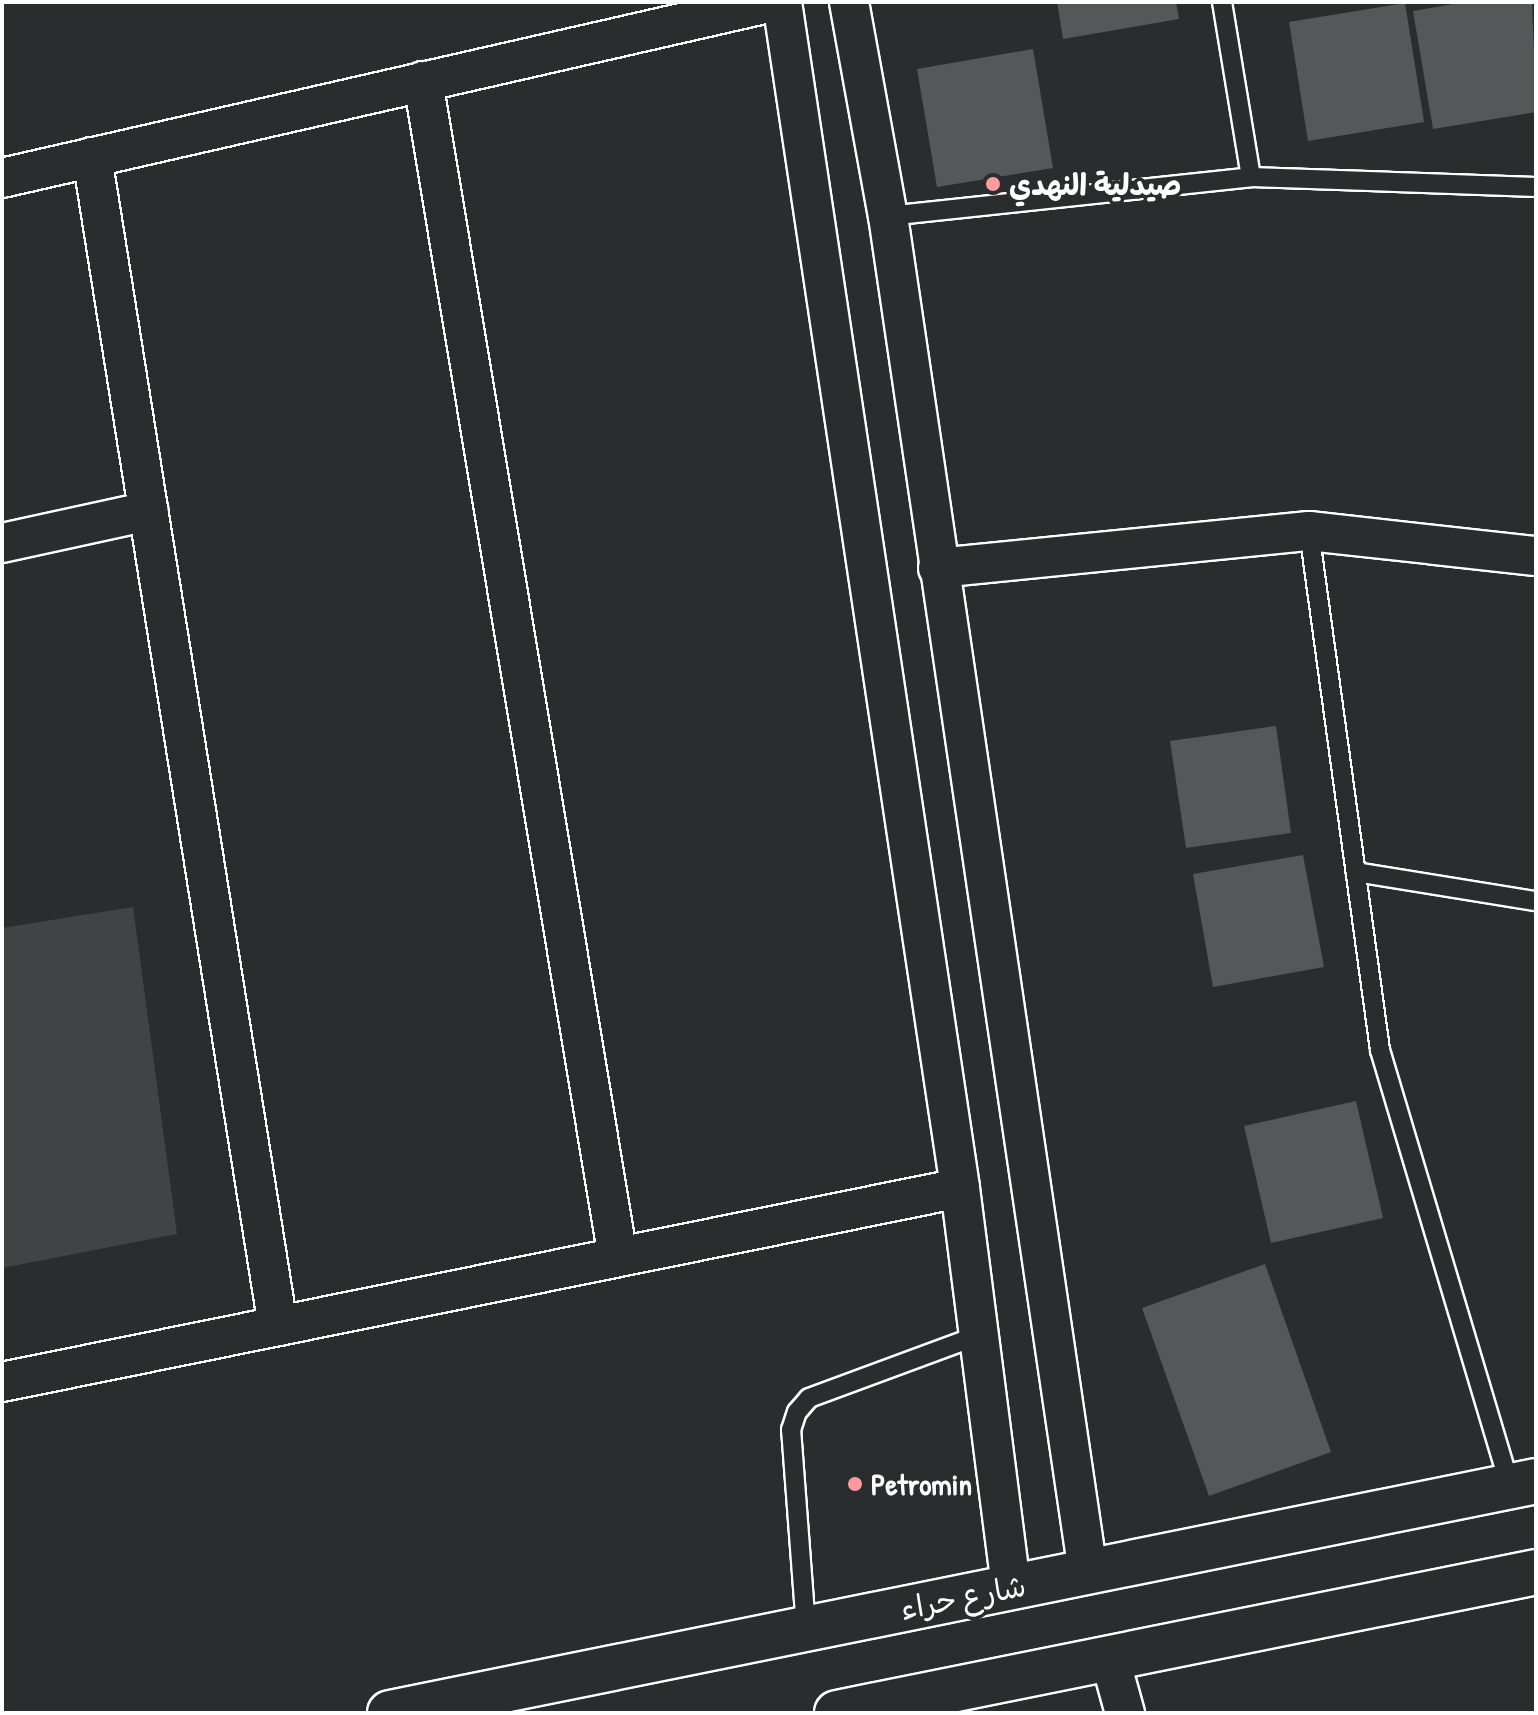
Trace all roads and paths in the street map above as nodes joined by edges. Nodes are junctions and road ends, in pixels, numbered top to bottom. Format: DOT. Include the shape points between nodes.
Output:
graph roads {
  1 [pos="773,2"];
  2 [pos="782,2"];
  3 [pos="849,2"];
  4 [pos="1222,2"];
  5 [pos="423,81"];
  6 [pos="92,157"];
  7 [pos="1251,177"];
  8 [pos="2,178"];
  9 [pos="1536,187"];
  10 [pos="888,216"];
  11 [pos="149,511"];
  12 [pos="1309,531"];
  13 [pos="2,543"];
  14 [pos="1536,556"];
  15 [pos="938,568"];
  16 [pos="1356,872"];
  17 [pos="1536,901"];
  18 [pos="960,1188"];
  19 [pos="618,1257"];
  20 [pos="278,1326"];
  21 [pos="979,1335"];
  22 [pos="2,1382"];
  23 [pos="1523,1484"];
  24 [pos="1088,1572"];
  25 [pos="1536,1572"];
  26 [pos="1011,1587"];
  27 [pos="806,1629"];
  28 [pos="1110,1659"];
  29 [pos="390,1713"];
  30 [pos="837,1713"];
  31 [pos="1125,1713"];
  1 -- 5 [label="street"];
  2 -- 18 [label="street"];
  3 -- 10 [label="street"];
  4 -- 7 [label="lane"];
  5 -- 6 [label="street"];
  5 -- 19 [label="street"];
  6 -- 8 [label="street"];
  6 -- 11 [label="street"];
  7 -- 9 [label="lane"];
  7 -- 10 [label="lane"];
  10 -- 15 [label="street"];
  11 -- 13 [label="street"];
  11 -- 20 [label="street"];
  12 -- 14 [label="street"];
  12 -- 15 [label="street"];
  12 -- 16 [label="lane"];
  15 -- 24 [label="street"];
  16 -- 17 [label="lane"];
  16 -- 23 [label="lane" via="1380,1050"];
  18 -- 19 [label="street"];
  18 -- 21 [label="street"];
  19 -- 20 [label="street"];
  20 -- 22 [label="street"];
  21 -- 26 [label="street"];
  21 -- 27 [label="lane" via="809,1398 797,1412 791,1430"];
  23 -- 24 [label="main road, شارع حراء"];
  24 -- 26 [label="main road, شارع حراء"];
  25 -- 28 [label="main road"];
  26 -- 27 [label="main road, شارع حراء"];
  27 -- 29 [label="main road, شارع حراء"];
  28 -- 30 [label="main road"];
  28 -- 31 [label="street"];
}
